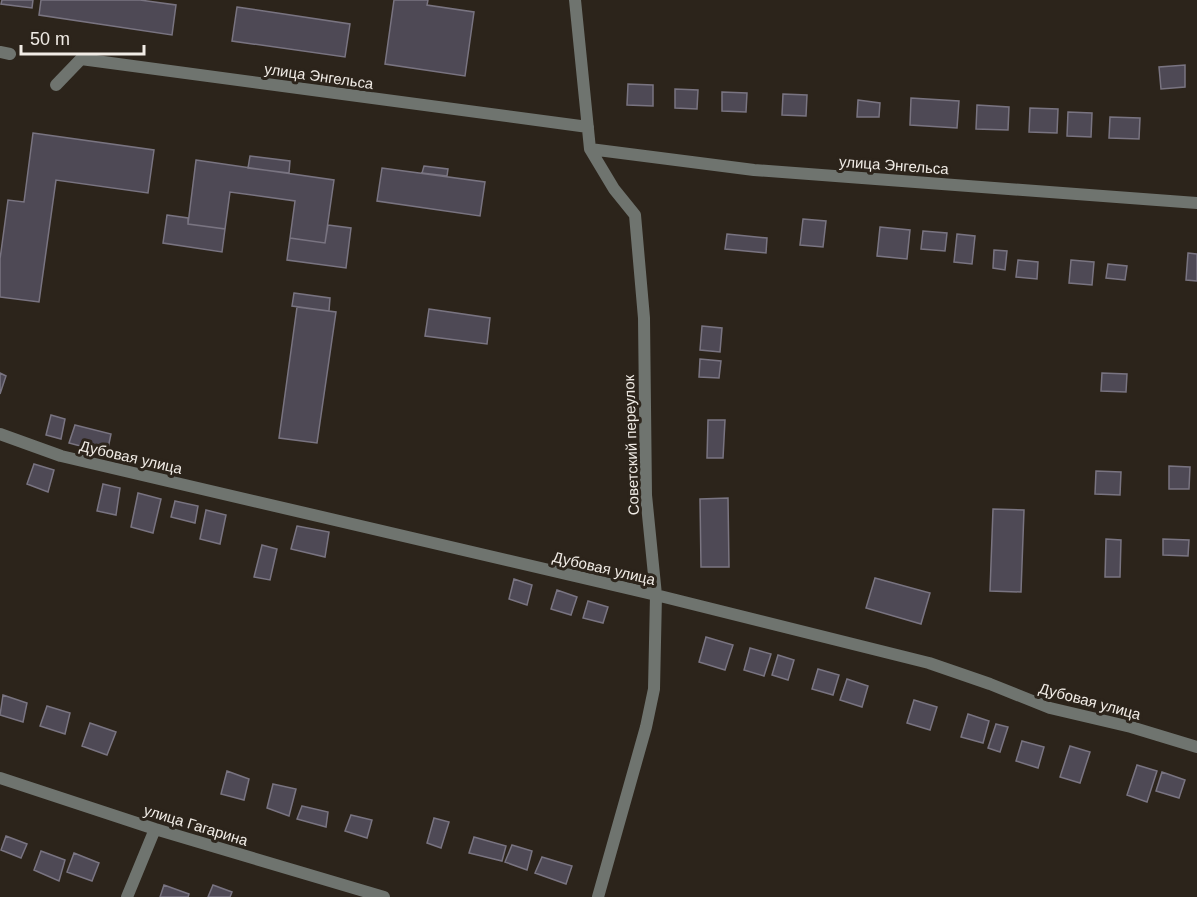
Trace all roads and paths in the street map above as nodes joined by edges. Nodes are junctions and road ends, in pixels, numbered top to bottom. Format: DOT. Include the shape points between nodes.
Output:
graph roads {
  1 [pos="575,0"];
  2 [pos="56,85"];
  3 [pos="588,127"];
  4 [pos="590,149"];
  5 [pos="1197,203"];
  6 [pos="0,434"];
  7 [pos="656,595"];
  8 [pos="1197,747"];
  9 [pos="0,778"];
  10 [pos="155,829"];
  11 [pos="127,897"];
  12 [pos="384,897"];
  13 [pos="598,897"];
  1 -- 3 [label="street, Советский переулок"];
  2 -- 3 [label="street, улица Энгельса" via="81,59"];
  3 -- 4 [label="street, Советский переулок"];
  4 -- 5 [label="street, улица Энгельса" via="754,170"];
  4 -- 7 [label="street, Советский переулок" via="635,215 644,318 645,495"];
  6 -- 7 [label="street, Дубовая улица" via="61,456"];
  7 -- 8 [label="street, Дубовая улица" via="928,663 1050,708"];
  7 -- 13 [label="street, Советский переулок" via="654,689"];
  9 -- 10 [label="street, улица Гагарина"];
  10 -- 11 [label="street"];
  10 -- 12 [label="street, улица Гагарина"];
}
